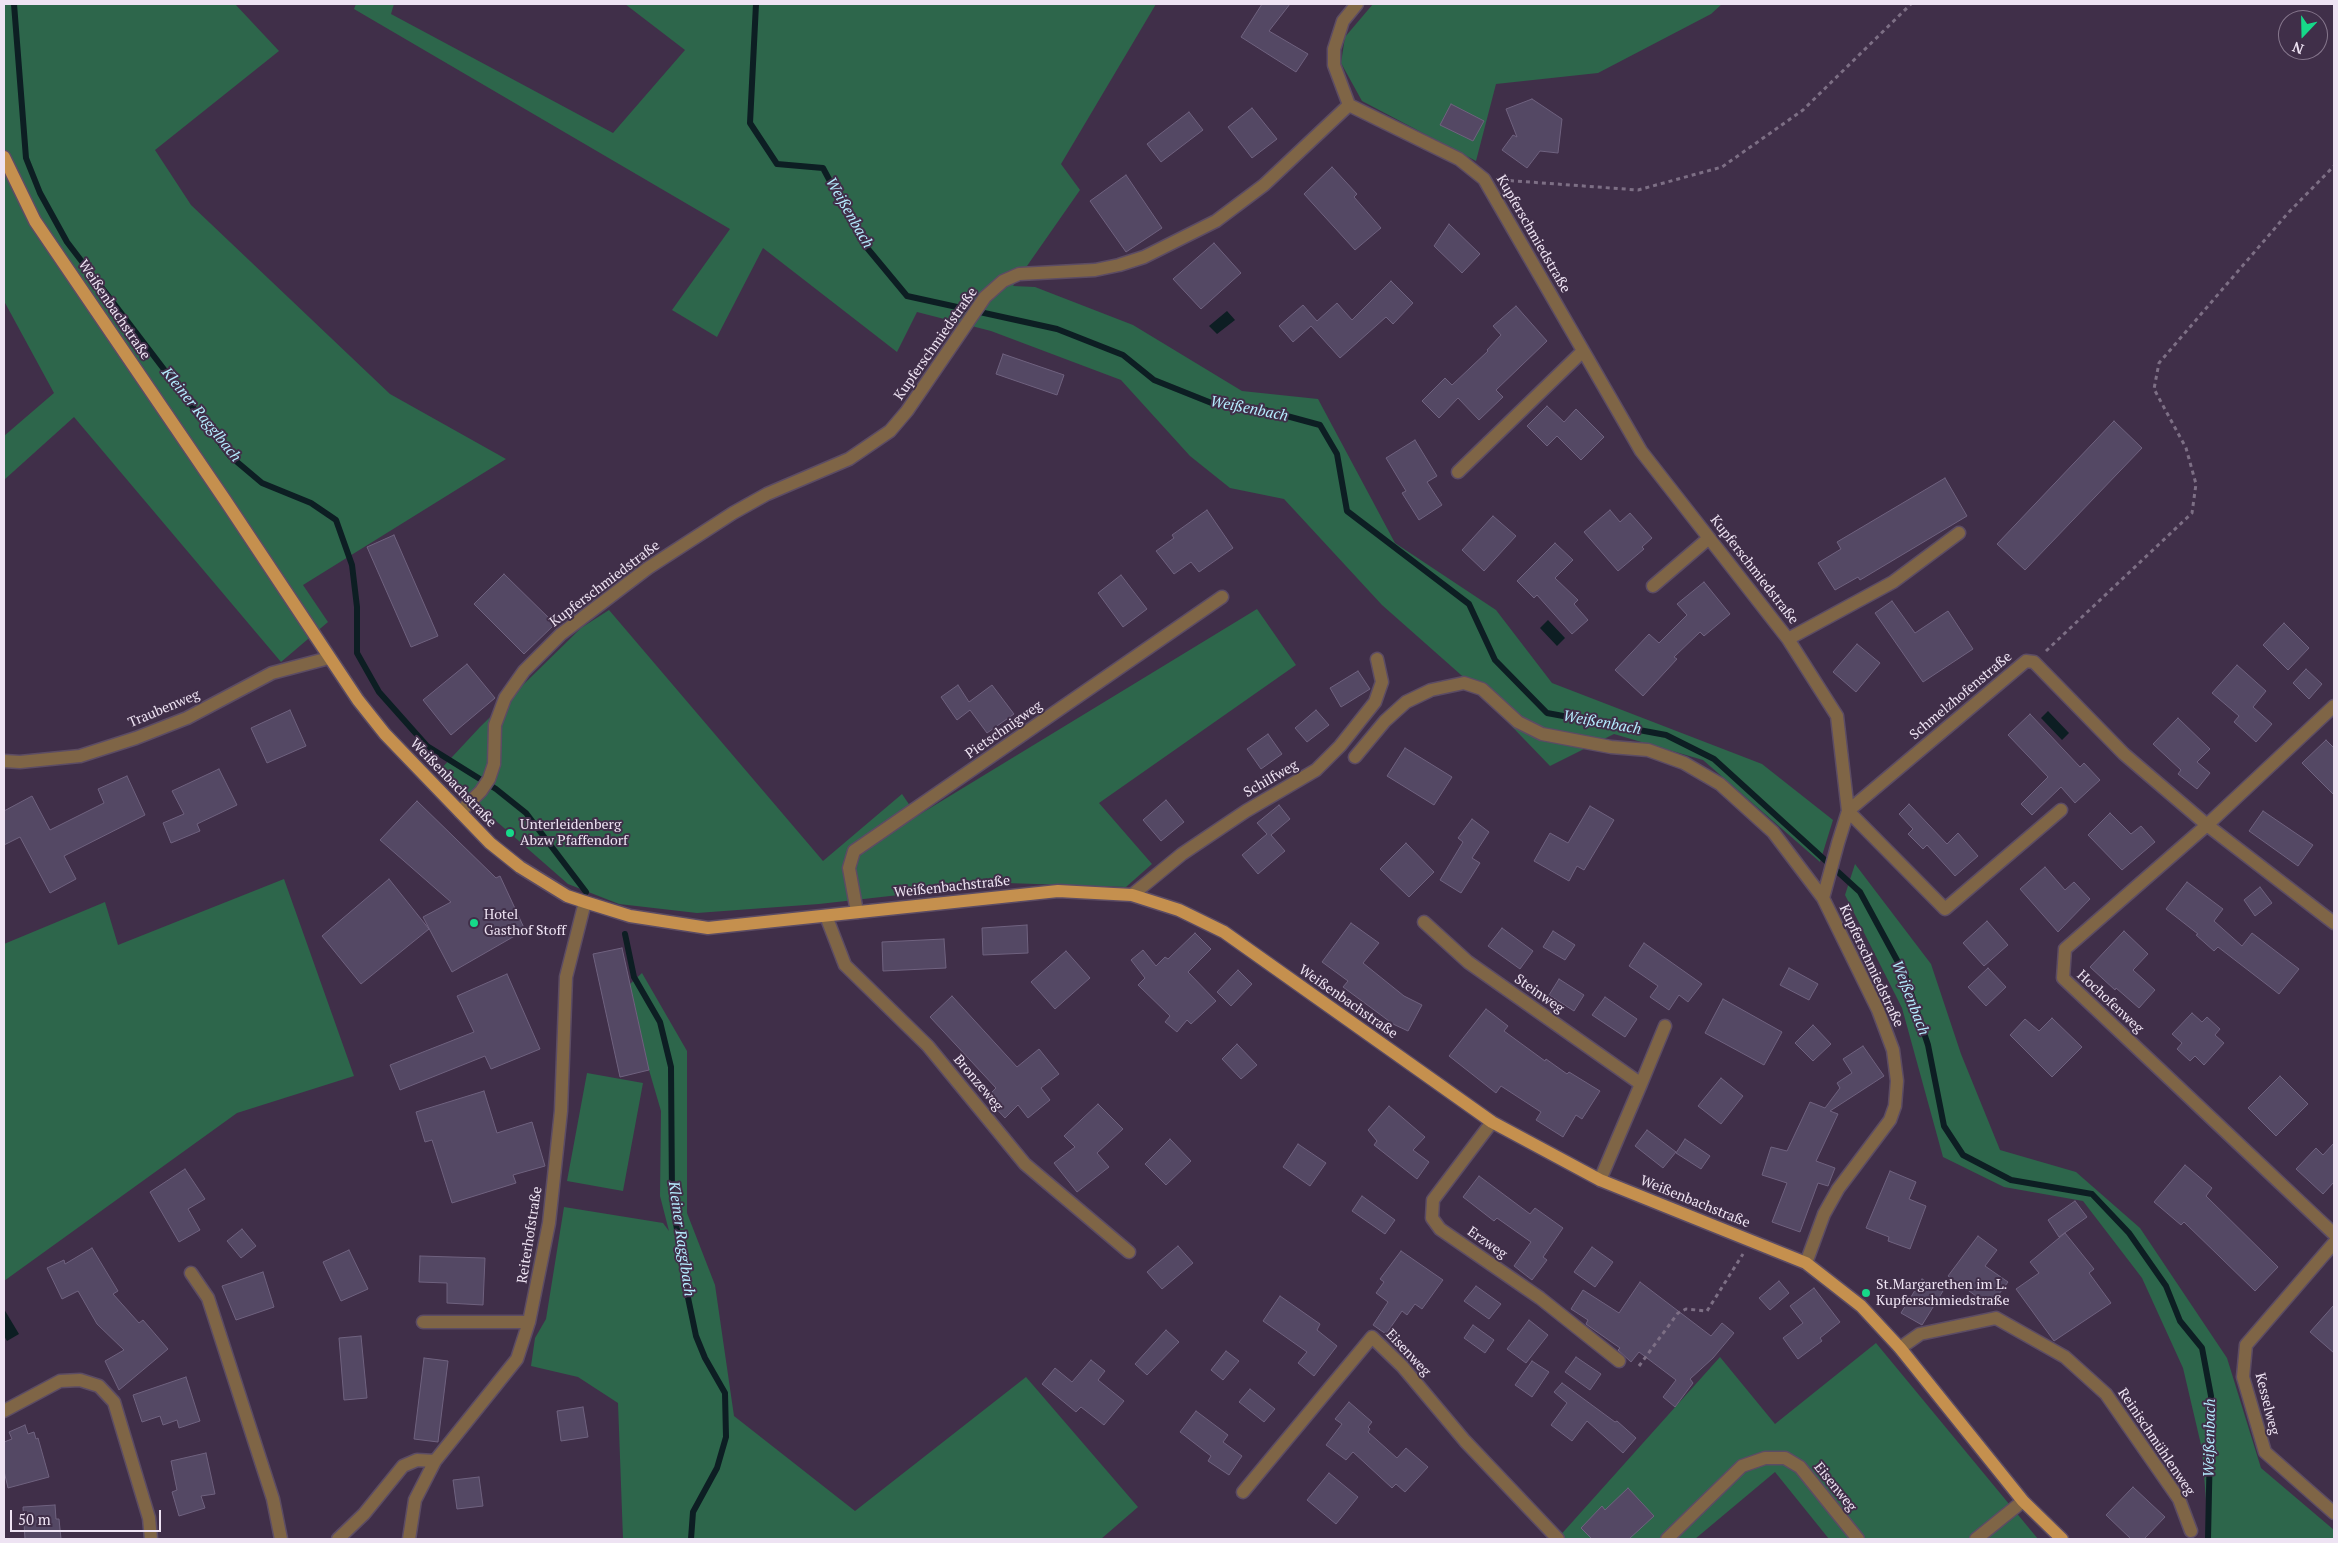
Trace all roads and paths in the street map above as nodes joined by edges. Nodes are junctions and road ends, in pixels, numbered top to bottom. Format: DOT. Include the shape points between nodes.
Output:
graph roads {
  1 [pos="1357,4"];
  2 [pos="1911,4"];
  3 [pos="1349,105"];
  4 [pos="4,157"];
  5 [pos="2334,166"];
  6 [pos="1484,179"];
  7 [pos="1583,351"];
  8 [pos="1458,472"];
  9 [pos="1959,533"];
  10 [pos="1709,538"];
  11 [pos="1653,586"];
  12 [pos="1222,597"];
  13 [pos="1788,639"];
  14 [pos="329,658"];
  15 [pos="1377,659"];
  16 [pos="2034,662"];
  17 [pos="2334,706"];
  18 [pos="1355,757"];
  19 [pos="4,761"];
  20 [pos="2061,810"];
  21 [pos="1848,811"];
  22 [pos="460,812"];
  23 [pos="2207,825"];
  24 [pos="1132,895"];
  25 [pos="1823,898"];
  26 [pos="585,902"];
  27 [pos="857,912"];
  28 [pos="826,916"];
  29 [pos="1424,922"];
  30 [pos="2334,923"];
  31 [pos="1665,1026"];
  32 [pos="1641,1084"];
  33 [pos="1492,1122"];
  34 [pos="1600,1180"];
  35 [pos="2334,1234"];
  36 [pos="1749,1240"];
  37 [pos="2334,1243"];
  38 [pos="1129,1252"];
  39 [pos="1806,1263"];
  40 [pos="192,1273"];
  41 [pos="423,1322"];
  42 [pos="530,1322"];
  43 [pos="1900,1348"];
  44 [pos="1619,1361"];
  45 [pos="1639,1366"];
  46 [pos="4,1411"];
  47 [pos="435,1461"];
  48 [pos="1244,1492"];
  49 [pos="2022,1501"];
  50 [pos="2334,1513"];
  51 [pos="2191,1531"];
  52 [pos="151,1539"];
  53 [pos="281,1539"];
  54 [pos="338,1539"];
  55 [pos="409,1539"];
  56 [pos="1558,1539"];
  57 [pos="1667,1539"];
  58 [pos="1858,1539"];
  59 [pos="1976,1539"];
  60 [pos="2062,1539"];
  1 -- 3 [label="street" via="1343,21 1334,49 1334,65"];
  2 -- 6 [label="path" via="1803,110 1722,167 1638,190"];
  3 -- 6 [label="street, Kupferschmiedstraße" via="1459,159"];
  3 -- 22 [label="street, Kupferschmiedstraße" via="1264,185 1216,221 1136,260 1095,270 1019,274 1003,281 985,297 908,411 890,431 849,459 767,494 732,513 648,568 561,634 524,671 505,698 495,725 494,764 489,779"];
  4 -- 14 [label="main road, Weißenbachstraße" via="34,221"];
  5 -- 16 [label="path" via="2288,213 2159,363 2154,389 2186,448 2196,484 2192,513"];
  6 -- 7 [label="street, Kupferschmiedstraße"];
  7 -- 8 [label="street"];
  7 -- 10 [label="street, Kupferschmiedstraße" via="1641,451"];
  9 -- 13 [label="street" via="1892,582"];
  10 -- 11 [label="street"];
  10 -- 13 [label="street, Kupferschmiedstraße"];
  12 -- 27 [label="street, Pietschnigweg" via="854,851 849,868"];
  13 -- 21 [label="street, Kupferschmiedstraße" via="1837,716"];
  14 -- 19 [label="street, Traubenweg" via="272,673 187,718 80,756"];
  14 -- 22 [label="main road, Weißenbachstraße" via="385,734"];
  15 -- 24 [label="street, Schilfweg" via="1382,682 1375,702 1316,770 1246,810 1182,854"];
  16 -- 21 [label="street, Schmelzhofenstraße" via="2026,661"];
  16 -- 23 [label="street, Schmelzhofenstraße" via="2124,754"];
  17 -- 23 [label="street, Hochofenweg"];
  18 -- 25 [label="street" via="1384,721 1406,702 1431,690 1464,682 1482,689 1518,722 1542,734 1611,747 1648,750 1684,763 1720,784 1773,832"];
  20 -- 21 [label="street" via="1945,908"];
  21 -- 25 [label="street, Kupferschmiedstraße"];
  22 -- 26 [label="main road, Weißenbachstraße" via="490,843 520,867 567,896"];
  23 -- 30 [label="street, Schmelzhofenstraße"];
  23 -- 35 [label="street, Hochofenweg" via="2065,949 2063,978"];
  24 -- 27 [label="main road, Weißenbachstraße" via="1058,891"];
  24 -- 33 [label="main road, Weißenbachstraße" via="1179,910 1224,932"];
  25 -- 39 [label="street, Kupferschmiedstraße" via="1878,1010 1893,1050 1897,1080 1895,1106 1890,1120 1838,1189 1824,1214"];
  26 -- 28 [label="main road, Weißenbachstraße" via="630,916 708,928"];
  26 -- 42 [label="street, Reiterhofstraße" via="566,977 561,1111 549,1223"];
  27 -- 28 [label="main road, Weißenbachstraße"];
  28 -- 38 [label="street, Bronzeweg" via="845,965 928,1046 1025,1164"];
  29 -- 32 [label="street, Steinweg" via="1468,962"];
  31 -- 32 [label="street"];
  32 -- 34 [label="street"];
  33 -- 34 [label="main road, Weißenbachstraße"];
  33 -- 44 [label="street, Erzweg" via="1433,1200 1432,1218 1440,1229 1540,1298"];
  34 -- 36 [label="main road, Weißenbachstraße"];
  36 -- 39 [label="main road, Weißenbachstraße"];
  36 -- 45 [label="path" via="1740,1262 1706,1311 1686,1309 1678,1313"];
  37 -- 50 [label="street, Kesselweg" via="2246,1345 2243,1377 2265,1452"];
  39 -- 43 [label="main road, Weißenbachstraße" via="1861,1306"];
  40 -- 53 [label="street" via="208,1298 273,1499"];
  41 -- 42 [label="street"];
  42 -- 47 [label="street, Reiterhofstraße" via="517,1359"];
  43 -- 49 [label="main road, Weißenbachstraße"];
  43 -- 51 [label="street, Reinischmühlenweg" via="1920,1334 1996,1318 2065,1356 2106,1394 2179,1499"];
  46 -- 52 [label="street" via="60,1381 80,1380 99,1386 114,1402 150,1518"];
  47 -- 54 [label="street" via="417,1460 403,1466 364,1514"];
  47 -- 55 [label="street, Reiterhofstraße" via="414,1500"];
  48 -- 56 [label="street, Eisenweg" via="1372,1337"];
  49 -- 59 [label="street"];
  49 -- 60 [label="main road, Weißenbachstraße"];
  57 -- 58 [label="street, Eisenweg" via="1742,1466 1765,1458 1785,1458 1800,1467"];
}
